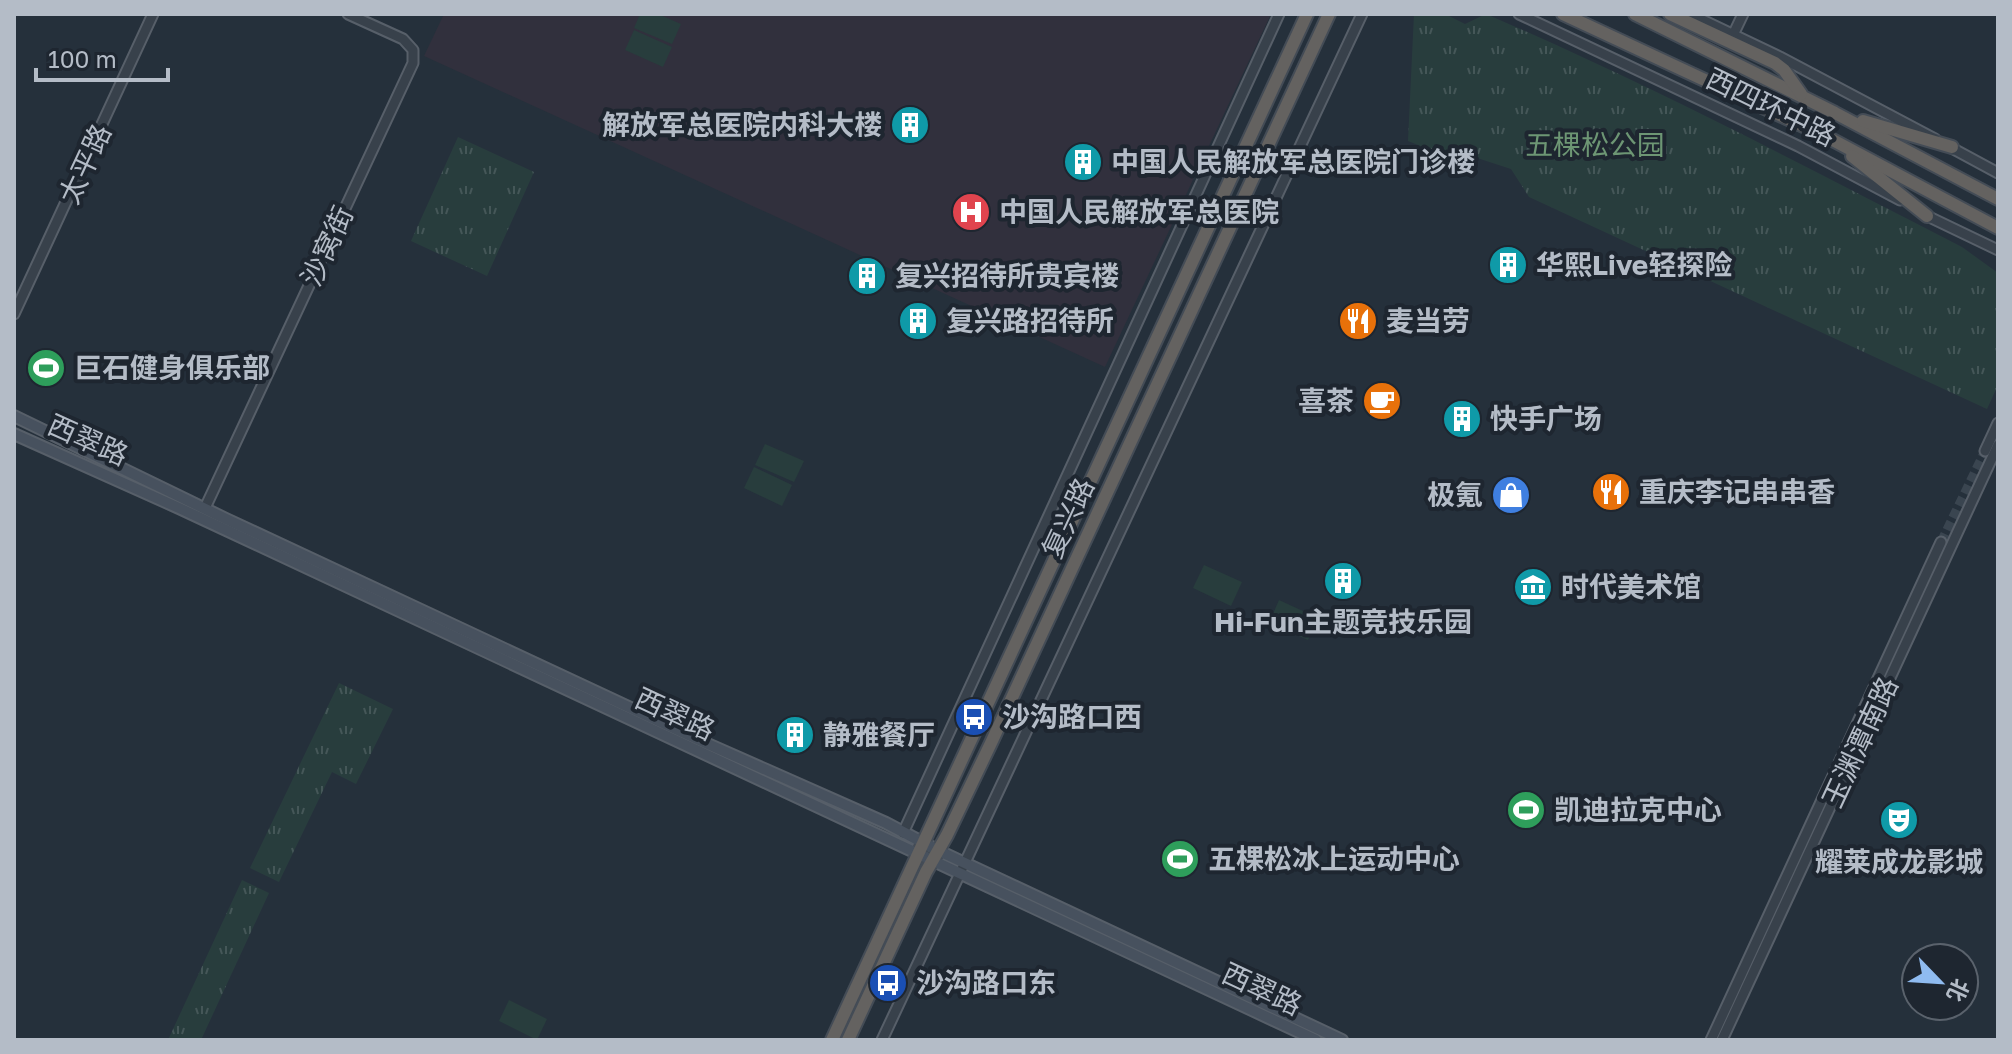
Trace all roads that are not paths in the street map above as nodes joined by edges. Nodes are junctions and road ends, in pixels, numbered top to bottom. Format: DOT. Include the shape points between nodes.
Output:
graph roads {
  1 [pos="153,14"];
  2 [pos="348,14"];
  3 [pos="1279,14"];
  4 [pos="1307,14"];
  5 [pos="1329,14"];
  6 [pos="1362,14"];
  7 [pos="1519,14"];
  8 [pos="1563,14"];
  9 [pos="1635,14"];
  10 [pos="1670,14"];
  11 [pos="1690,14"];
  12 [pos="1743,14"];
  13 [pos="1733,35"];
  14 [pos="1803,97"];
  15 [pos="1835,113"];
  16 [pos="1827,137"];
  17 [pos="1952,147"];
  18 [pos="1998,173"];
  19 [pos="1998,199"];
  20 [pos="1927,216"];
  21 [pos="1998,228"];
  22 [pos="1998,250"];
  23 [pos="14,314"];
  24 [pos="14,416"];
  25 [pos="1998,423"];
  26 [pos="14,434"];
  27 [pos="1998,445"];
  28 [pos="1985,451"];
  29 [pos="205,508"];
  30 [pos="1941,542"];
  31 [pos="903,833"];
  32 [pos="922,849"];
  33 [pos="934,855"];
  34 [pos="964,863"];
  35 [pos="959,874"];
  36 [pos="832,1040"];
  37 [pos="848,1040"];
  38 [pos="882,1040"];
  39 [pos="1316,1040"];
  40 [pos="1342,1040"];
  41 [pos="1711,1040"];
  42 [pos="1722,1040"];
  1 -- 23 [label="street, 太平路"];
  2 -- 29 [label="street, 沙窝街" via="403,39 413,50 413,63"];
  3 -- 31 [label="street, 复兴路"];
  4 -- 32 [label="highway, 复兴路"];
  5 -- 33 [label="highway, 复兴路"];
  6 -- 34 [label="street, 复兴路"];
  7 -- 20 [label="street, 西四环中路" via="1798,146"];
  8 -- 16 [label="highway, 西四环中路"];
  9 -- 14 [label="highway, 西四环中路"];
  10 -- 14 [label="highway" via="1775,63"];
  11 -- 13 [label="street, 西四环中路"];
  12 -- 13 [label="street"];
  13 -- 17 [label="street, 西四环中路"];
  14 -- 15 [label="highway, 西四环中路"];
  15 -- 17 [label="highway"];
  15 -- 19 [label="highway, 西四环中路"];
  16 -- 20 [label="highway"];
  16 -- 21 [label="highway, 西四环中路"];
  17 -- 18 [label="street, 西四环中路"];
  20 -- 22 [label="street, 西四环中路"];
  24 -- 29 [label="main road, 西翠路"];
  25 -- 28 [label="street"];
  26 -- 32 [label="main road, 西翠路"];
  27 -- 42 [label="street, 玉渊潭南路"];
  29 -- 31 [label="main road, 西翠路"];
  30 -- 41 [label="street, 玉渊潭南路"];
  31 -- 32 [label="main road, 西翠路"];
  32 -- 33 [label="main road"];
  32 -- 36 [label="highway, 复兴路"];
  33 -- 34 [label="main road, 西翠路"];
  33 -- 35 [label="main road, 西翠路"];
  33 -- 37 [label="highway, 复兴路"];
  34 -- 35 [label="street, 复兴路"];
  34 -- 40 [label="main road, 西翠路"];
  35 -- 38 [label="street, 复兴路"];
  35 -- 39 [label="main road, 西翠路"];
}
